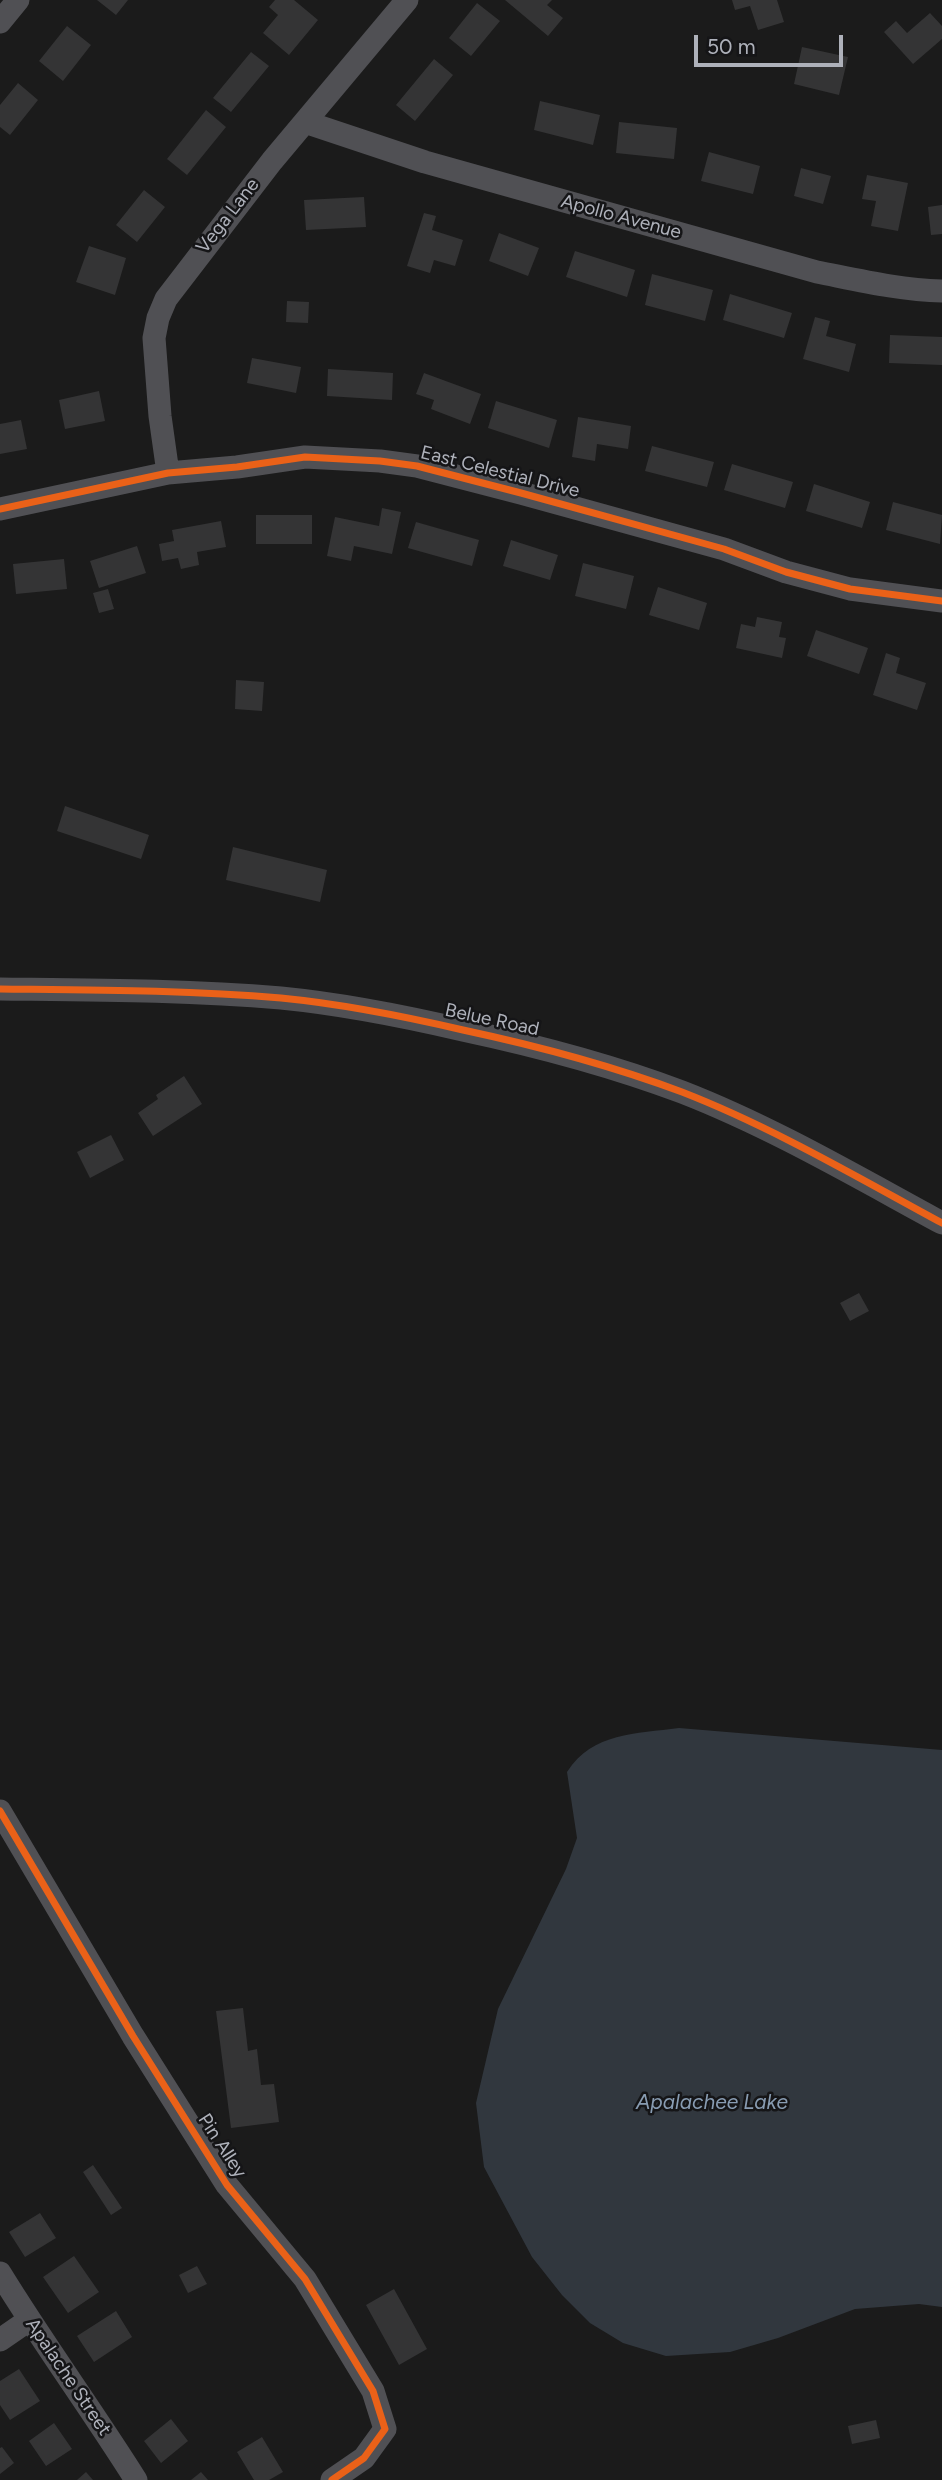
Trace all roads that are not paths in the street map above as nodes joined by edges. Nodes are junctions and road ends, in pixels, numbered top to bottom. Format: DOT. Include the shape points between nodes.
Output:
graph roads {
  1 [pos="18,0"];
  2 [pos="407,0"];
  3 [pos="0,22"];
  4 [pos="305,122"];
  5 [pos="942,291"];
  6 [pos="168,473"];
  7 [pos="0,509"];
  8 [pos="942,601"];
  9 [pos="0,989"];
  10 [pos="942,1223"];
  11 [pos="0,1811"];
  12 [pos="0,2273"];
  13 [pos="29,2320"];
  14 [pos="0,2340"];
  15 [pos="136,2480"];
  16 [pos="332,2480"];
  1 -- 3 [label="street"];
  2 -- 4 [label="street, Vega Lane"];
  4 -- 5 [label="street, Apollo Avenue" via="425,162 803,268 869,283"];
  4 -- 6 [label="street, Vega Lane" via="208,241 166,299 158,318 154,338"];
  6 -- 7 [label="street, East Celestial Drive"];
  6 -- 8 [label="street, East Celestial Drive" via="305,457 417,466 724,549 850,589"];
  9 -- 10 [label="street, Belue Road" via="191,992 314,1002 383,1012 555,1050 670,1088 745,1119"];
  11 -- 16 [label="street, Pin Alley" via="132,2036 220,2173 305,2278 373,2391 385,2429 364,2458"];
  12 -- 13 [label="street, Apalache Street"];
  13 -- 14 [label="street"];
  13 -- 15 [label="street, Apalache Street"];
}
